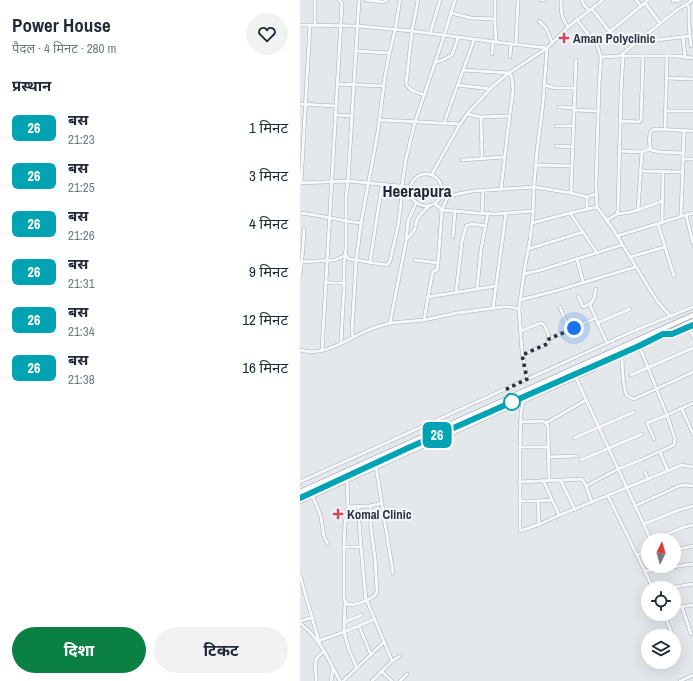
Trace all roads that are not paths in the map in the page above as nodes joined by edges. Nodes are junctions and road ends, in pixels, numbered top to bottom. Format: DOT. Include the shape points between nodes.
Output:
graph roads {
  1 [pos="315,0"];
  2 [pos="339,0"];
  3 [pos="359,0"];
  4 [pos="366,0"];
  5 [pos="387,0"];
  6 [pos="400,0"];
  7 [pos="418,0"];
  8 [pos="440,0"];
  9 [pos="455,0"];
  10 [pos="495,0"];
  11 [pos="518,0"];
  12 [pos="561,0"];
  13 [pos="582,0"];
  14 [pos="603,0"];
  15 [pos="636,0"];
  16 [pos="648,0"];
  17 [pos="673,0"];
  18 [pos="680,0"];
  19 [pos="693,0"];
  20 [pos="645,3"];
  21 [pos="688,5"];
  22 [pos="641,6"];
  23 [pos="693,7"];
  24 [pos="591,10"];
  25 [pos="452,13"];
  26 [pos="495,19"];
  27 [pos="577,20"];
  28 [pos="539,21"];
  29 [pos="660,23"];
  30 [pos="300,25"];
  31 [pos="310,25"];
  32 [pos="315,25"];
  33 [pos="340,26"];
  34 [pos="358,26"];
  35 [pos="568,27"];
  36 [pos="395,30"];
  37 [pos="412,31"];
  38 [pos="610,32"];
  39 [pos="430,34"];
  40 [pos="444,36"];
  41 [pos="690,36"];
  42 [pos="683,37"];
  43 [pos="458,38"];
  44 [pos="474,40"];
  45 [pos="640,40"];
  46 [pos="494,42"];
  47 [pos="552,42"];
  48 [pos="596,43"];
  49 [pos="511,44"];
  50 [pos="516,44"];
  51 [pos="691,46"];
  52 [pos="548,48"];
  53 [pos="356,51"];
  54 [pos="389,53"];
  55 [pos="492,54"];
  56 [pos="621,56"];
  57 [pos="643,56"];
  58 [pos="667,56"];
  59 [pos="685,56"];
  60 [pos="510,57"];
  61 [pos="601,57"];
  62 [pos="693,58"];
  63 [pos="576,60"];
  64 [pos="436,62"];
  65 [pos="463,70"];
  66 [pos="509,73"];
  67 [pos="666,78"];
  68 [pos="693,79"];
  69 [pos="337,84"];
  70 [pos="354,85"];
  71 [pos="458,85"];
  72 [pos="384,86"];
  73 [pos="544,86"];
  74 [pos="575,88"];
  75 [pos="490,89"];
  76 [pos="424,95"];
  77 [pos="300,104"];
  78 [pos="306,104"];
  79 [pos="336,106"];
  80 [pos="559,107"];
  81 [pos="574,109"];
  82 [pos="598,111"];
  83 [pos="666,111"];
  84 [pos="693,111"];
  85 [pos="467,114"];
  86 [pos="336,115"];
  87 [pos="352,116"];
  88 [pos="509,116"];
  89 [pos="481,117"];
  90 [pos="380,120"];
  91 [pos="620,121"];
  92 [pos="415,122"];
  93 [pos="444,123"];
  94 [pos="460,124"];
  95 [pos="556,126"];
  96 [pos="574,126"];
  97 [pos="665,130"];
  98 [pos="684,131"];
  99 [pos="693,131"];
  100 [pos="556,146"];
  101 [pos="573,147"];
  102 [pos="650,149"];
  103 [pos="619,151"];
  104 [pos="642,152"];
  105 [pos="683,153"];
  106 [pos="301,156"];
  107 [pos="504,157"];
  108 [pos="482,158"];
  109 [pos="683,159"];
  110 [pos="693,159"];
  111 [pos="462,160"];
  112 [pos="536,165"];
  113 [pos="572,166"];
  114 [pos="641,171"];
  115 [pos="663,172"];
  116 [pos="683,172"];
  117 [pos="432,174"];
  118 [pos="348,181"];
  119 [pos="332,182"];
  120 [pos="301,183"];
  121 [pos="368,183"];
  122 [pos="382,185"];
  123 [pos="402,186"];
  124 [pos="410,187"];
  125 [pos="534,187"];
  126 [pos="501,189"];
  127 [pos="483,190"];
  128 [pos="443,192"];
  129 [pos="571,193"];
  130 [pos="596,194"];
  131 [pos="448,196"];
  132 [pos="586,197"];
  133 [pos="662,201"];
  134 [pos="416,203"];
  135 [pos="435,204"];
  136 [pos="429,206"];
  137 [pos="597,207"];
  138 [pos="587,209"];
  139 [pos="442,210"];
  140 [pos="638,210"];
  141 [pos="455,211"];
  142 [pos="533,211"];
  143 [pos="693,212"];
  144 [pos="300,213"];
  145 [pos="482,213"];
  146 [pos="506,213"];
  147 [pos="570,213"];
  148 [pos="488,214"];
  149 [pos="617,214"];
  150 [pos="686,215"];
  151 [pos="681,216"];
  152 [pos="330,217"];
  153 [pos="607,220"];
  154 [pos="346,221"];
  155 [pos="361,222"];
  156 [pos="532,223"];
  157 [pos="662,223"];
  158 [pos="658,224"];
  159 [pos="486,226"];
  160 [pos="304,229"];
  161 [pos="583,232"];
  162 [pos="617,236"];
  163 [pos="692,236"];
  164 [pos="453,237"];
  165 [pos="406,242"];
  166 [pos="693,243"];
  167 [pos="622,245"];
  168 [pos="665,247"];
  169 [pos="528,249"];
  170 [pos="597,253"];
  171 [pos="346,255"];
  172 [pos="630,257"];
  173 [pos="356,259"];
  174 [pos="577,259"];
  175 [pos="327,260"];
  176 [pos="415,260"];
  177 [pos="301,262"];
  178 [pos="370,262"];
  179 [pos="438,263"];
  180 [pos="635,266"];
  181 [pos="524,274"];
  182 [pos="300,276"];
  183 [pos="674,276"];
  184 [pos="326,282"];
  185 [pos="583,282"];
  186 [pos="344,283"];
  187 [pos="496,286"];
  188 [pos="477,289"];
  189 [pos="596,290"];
  190 [pos="456,293"];
  191 [pos="578,296"];
  192 [pos="428,297"];
  193 [pos="520,300"];
  194 [pos="591,303"];
  195 [pos="560,307"];
  196 [pos="693,307"];
  197 [pos="493,308"];
  198 [pos="519,309"];
  199 [pos="630,309"];
  200 [pos="693,315"];
  201 [pos="671,317"];
  202 [pos="596,318"];
  203 [pos="424,320"];
  204 [pos="693,321"];
  205 [pos="390,323"];
  206 [pos="598,323"];
  207 [pos="691,326"];
  208 [pos="569,330"];
  209 [pos="521,332"];
  210 [pos="663,334"];
  211 [pos="353,337"];
  212 [pos="693,337"];
  213 [pos="549,339"];
  214 [pos="341,342"];
  215 [pos="607,343"];
  216 [pos="639,346"];
  217 [pos="693,348"];
  218 [pos="300,350"];
  219 [pos="322,350"];
  220 [pos="622,354"];
  221 [pos="522,355"];
  222 [pos="599,364"];
  223 [pos="648,368"];
  224 [pos="693,372"];
  225 [pos="631,375"];
  226 [pos="576,378"];
  227 [pos="527,379"];
  228 [pos="657,389"];
  229 [pos="586,400"];
  230 [pos="523,402"];
  231 [pos="693,403"];
  232 [pos="682,409"];
  233 [pos="634,412"];
  234 [pos="667,415"];
  235 [pos="520,422"];
  236 [pos="546,423"];
  237 [pos="599,428"];
  238 [pos="642,434"];
  239 [pos="693,434"];
  240 [pos="574,438"];
  241 [pos="654,439"];
  242 [pos="520,447"];
  243 [pos="547,447"];
  244 [pos="609,449"];
  245 [pos="660,452"];
  246 [pos="577,456"];
  247 [pos="548,457"];
  248 [pos="581,460"];
  249 [pos="376,467"];
  250 [pos="693,468"];
  251 [pos="618,469"];
  252 [pos="668,471"];
  253 [pos="645,472"];
  254 [pos="648,479"];
  255 [pos="347,480"];
  256 [pos="544,480"];
  257 [pos="549,480"];
  258 [pos="561,481"];
  259 [pos="300,482"];
  260 [pos="519,482"];
  261 [pos="586,486"];
  262 [pos="693,486"];
  263 [pos="627,487"];
  264 [pos="300,492"];
  265 [pos="313,496"];
  266 [pos="608,496"];
  267 [pos="300,498"];
  268 [pos="552,500"];
  269 [pos="520,501"];
  270 [pos="300,502"];
  271 [pos="538,502"];
  272 [pos="592,502"];
  273 [pos="382,503"];
  274 [pos="370,506"];
  275 [pos="635,506"];
  276 [pos="693,506"];
  277 [pos="348,507"];
  278 [pos="358,507"];
  279 [pos="575,510"];
  280 [pos="559,515"];
  281 [pos="539,524"];
  282 [pos="644,524"];
  283 [pos="693,525"];
  284 [pos="328,544"];
  285 [pos="693,546"];
  286 [pos="344,547"];
  287 [pos="361,547"];
  288 [pos="681,549"];
  289 [pos="641,554"];
  290 [pos="637,555"];
  291 [pos="641,563"];
  292 [pos="693,564"];
  293 [pos="681,566"];
  294 [pos="393,573"];
  295 [pos="300,576"];
  296 [pos="693,584"];
  297 [pos="681,586"];
  298 [pos="367,601"];
  299 [pos="345,602"];
  300 [pos="693,605"];
  301 [pos="682,607"];
  302 [pos="362,615"];
  303 [pos="311,618"];
  304 [pos="375,619"];
  305 [pos="344,622"];
  306 [pos="300,623"];
  307 [pos="359,626"];
  308 [pos="344,632"];
  309 [pos="691,634"];
  310 [pos="384,642"];
  311 [pos="319,643"];
  312 [pos="324,651"];
  313 [pos="371,655"];
  314 [pos="400,656"];
  315 [pos="392,660"];
  316 [pos="333,668"];
  317 [pos="357,668"];
  318 [pos="381,671"];
  319 [pos="407,674"];
  320 [pos="693,675"];
  321 [pos="316,681"];
  322 [pos="331,681"];
  323 [pos="340,681"];
  324 [pos="344,681"];
  325 [pos="372,681"];
  326 [pos="392,681"];
  327 [pos="400,681"];
  328 [pos="680,681"];
  1 -- 32 [label="street"];
  2 -- 33 [label="street" via="342,3"];
  3 -- 34 [label="street"];
  4 -- 5 [label="street"];
  6 -- 36 [label="street"];
  7 -- 37 [label="street"];
  8 -- 39 [label="street"];
  9 -- 25 [label="street"];
  10 -- 26 [label="street"];
  11 -- 50 [label="street"];
  12 -- 35 [label="street" via="561,14"];
  13 -- 24 [label="street"];
  14 -- 24 [label="street"];
  15 -- 22 [label="street"];
  16 -- 20 [label="street"];
  17 -- 18 [label="street"];
  19 -- 21 [label="street"];
  20 -- 22 [label="street"];
  20 -- 29 [label="street"];
  21 -- 23 [label="street"];
  21 -- 29 [label="street"];
  21 -- 41 [label="street"];
  22 -- 38 [label="street"];
  24 -- 27 [label="street"];
  24 -- 38 [label="street"];
  25 -- 26 [label="street" via="471,18"];
  25 -- 40 [label="street"];
  26 -- 46 [label="street"];
  27 -- 35 [label="street"];
  27 -- 48 [label="street"];
  28 -- 47 [label="street" via="546,28"];
  29 -- 45 [label="street"];
  30 -- 31 [label="street"];
  31 -- 32 [label="street"];
  31 -- 78 [label="street"];
  32 -- 33 [label="street"];
  33 -- 34 [label="street"];
  33 -- 69 [label="street"];
  34 -- 36 [label="street"];
  34 -- 53 [label="street"];
  35 -- 47 [label="street"];
  36 -- 37 [label="street"];
  36 -- 54 [label="street"];
  37 -- 39 [label="street"];
  37 -- 76 [label="street" via="406,84 410,90"];
  38 -- 48 [label="street"];
  39 -- 40 [label="street"];
  40 -- 43 [label="street"];
  40 -- 64 [label="street"];
  41 -- 42 [label="street"];
  41 -- 51 [label="street"];
  42 -- 45 [label="street"];
  42 -- 59 [label="street"];
  43 -- 44 [label="street"];
  43 -- 64 [label="street" via="452,55"];
  44 -- 46 [label="street"];
  44 -- 65 [label="street"];
  45 -- 56 [label="street"];
  46 -- 49 [label="street"];
  46 -- 55 [label="street"];
  47 -- 52 [label="street"];
  48 -- 61 [label="street"];
  49 -- 50 [label="street"];
  49 -- 60 [label="street"];
  50 -- 52 [label="street"];
  52 -- 66 [label="street"];
  52 -- 73 [label="street"];
  53 -- 54 [label="street"];
  53 -- 70 [label="street"];
  54 -- 72 [label="street"];
  56 -- 57 [label="street"];
  56 -- 61 [label="street"];
  56 -- 91 [label="street"];
  57 -- 58 [label="street"];
  57 -- 91 [label="street" via="641,120"];
  58 -- 59 [label="street"];
  58 -- 67 [label="street"];
  59 -- 62 [label="street"];
  61 -- 82 [label="street"];
  63 -- 74 [label="street"];
  64 -- 76 [label="street"];
  65 -- 66 [label="street"];
  65 -- 71 [label="street"];
  66 -- 75 [label="street"];
  66 -- 88 [label="street" via="512,77 513,90"];
  67 -- 68 [label="street"];
  67 -- 83 [label="street"];
  69 -- 70 [label="street"];
  69 -- 79 [label="street"];
  70 -- 72 [label="street"];
  70 -- 87 [label="street"];
  71 -- 75 [label="street"];
  71 -- 93 [label="street"];
  72 -- 90 [label="street"];
  73 -- 74 [label="street"];
  73 -- 112 [label="street"];
  74 -- 81 [label="street"];
  75 -- 85 [label="street"];
  76 -- 92 [label="street"];
  77 -- 78 [label="street"];
  78 -- 79 [label="street"];
  78 -- 106 [label="street"];
  79 -- 86 [label="street"];
  80 -- 81 [label="street"];
  81 -- 82 [label="street"];
  81 -- 96 [label="street"];
  82 -- 130 [label="street"];
  83 -- 84 [label="street"];
  83 -- 97 [label="street"];
  85 -- 89 [label="street"];
  85 -- 94 [label="street"];
  86 -- 87 [label="street"];
  86 -- 119 [label="street"];
  87 -- 118 [label="street"];
  88 -- 89 [label="street"];
  88 -- 107 [label="street"];
  89 -- 108 [label="street"];
  90 -- 92 [label="street"];
  90 -- 121 [label="street"];
  91 -- 103 [label="street"];
  92 -- 93 [label="street"];
  92 -- 123 [label="street"];
  93 -- 94 [label="street"];
  94 -- 117 [label="street"];
  95 -- 96 [label="street"];
  96 -- 101 [label="street"];
  97 -- 98 [label="street"];
  97 -- 102 [label="street" via="651,131"];
  98 -- 99 [label="street"];
  98 -- 105 [label="street"];
  100 -- 101 [label="street"];
  101 -- 113 [label="street"];
  102 -- 104 [label="street"];
  102 -- 105 [label="street"];
  103 -- 104 [label="street"];
  103 -- 149 [label="street"];
  104 -- 114 [label="street"];
  105 -- 109 [label="street"];
  106 -- 120 [label="street"];
  107 -- 108 [label="street"];
  107 -- 126 [label="street"];
  108 -- 111 [label="street"];
  109 -- 110 [label="street"];
  109 -- 116 [label="street"];
  112 -- 113 [label="street"];
  112 -- 125 [label="street"];
  113 -- 129 [label="street"];
  114 -- 115 [label="street"];
  114 -- 140 [label="street"];
  115 -- 116 [label="street"];
  115 -- 133 [label="street"];
  116 -- 151 [label="street"];
  117 -- 124 [label="street" via="421,174 412,181"];
  117 -- 128 [label="street" via="440,179"];
  118 -- 119 [label="street"];
  118 -- 121 [label="street"];
  118 -- 154 [label="street"];
  119 -- 120 [label="street"];
  119 -- 152 [label="street"];
  121 -- 122 [label="street"];
  121 -- 155 [label="street"];
  122 -- 123 [label="street"];
  122 -- 178 [label="street"];
  123 -- 124 [label="street"];
  123 -- 178 [label="street" via="398,226 390,261 387,265"];
  124 -- 134 [label="street" via="412,199"];
  125 -- 126 [label="street"];
  125 -- 129 [label="street"];
  125 -- 142 [label="street"];
  126 -- 127 [label="street"];
  127 -- 131 [label="street"];
  127 -- 145 [label="street"];
  128 -- 131 [label="street"];
  128 -- 135 [label="street"];
  129 -- 132 [label="street"];
  130 -- 132 [label="street"];
  130 -- 137 [label="street"];
  131 -- 139 [label="street"];
  132 -- 138 [label="street"];
  133 -- 140 [label="street"];
  133 -- 157 [label="street"];
  134 -- 136 [label="street"];
  134 -- 165 [label="street" via="408,222"];
  135 -- 136 [label="street"];
  135 -- 139 [label="street"];
  136 -- 165 [label="street" via="420,215 414,231"];
  137 -- 138 [label="street"];
  137 -- 153 [label="street"];
  138 -- 147 [label="street"];
  139 -- 141 [label="street"];
  139 -- 179 [label="street"];
  140 -- 149 [label="street"];
  141 -- 145 [label="street"];
  141 -- 164 [label="street"];
  142 -- 146 [label="street"];
  142 -- 156 [label="street"];
  143 -- 150 [label="street"];
  144 -- 152 [label="street"];
  145 -- 148 [label="street"];
  146 -- 148 [label="street"];
  146 -- 187 [label="street"];
  147 -- 156 [label="street"];
  147 -- 161 [label="street"];
  148 -- 159 [label="street"];
  149 -- 153 [label="street"];
  150 -- 151 [label="street"];
  150 -- 163 [label="street"];
  151 -- 157 [label="street"];
  152 -- 154 [label="street"];
  152 -- 175 [label="street"];
  153 -- 162 [label="street"];
  154 -- 155 [label="street"];
  154 -- 171 [label="street"];
  155 -- 173 [label="street"];
  156 -- 169 [label="street"];
  157 -- 158 [label="street"];
  158 -- 162 [label="street"];
  158 -- 168 [label="street"];
  159 -- 188 [label="street"];
  159 -- 190 [label="street" via="466,226"];
  160 -- 177 [label="street"];
  161 -- 169 [label="street"];
  161 -- 170 [label="street"];
  162 -- 167 [label="street"];
  163 -- 166 [label="street"];
  165 -- 205 [label="street"];
  167 -- 170 [label="street"];
  167 -- 172 [label="street"];
  168 -- 172 [label="street"];
  168 -- 183 [label="street"];
  169 -- 181 [label="street"];
  170 -- 174 [label="street"];
  171 -- 173 [label="street" via="349,259"];
  171 -- 175 [label="street" via="335,260"];
  171 -- 186 [label="street"];
  172 -- 180 [label="street"];
  173 -- 178 [label="street"];
  173 -- 211 [label="street"];
  174 -- 181 [label="street"];
  174 -- 185 [label="street"];
  175 -- 177 [label="street"];
  175 -- 184 [label="street"];
  176 -- 179 [label="street"];
  177 -- 182 [label="street"];
  179 -- 192 [label="street" via="437,270 432,275"];
  180 -- 185 [label="street"];
  180 -- 201 [label="street" via="657,301"];
  181 -- 193 [label="street"];
  184 -- 186 [label="street"];
  184 -- 219 [label="street"];
  185 -- 193 [label="street"];
  186 -- 214 [label="street"];
  187 -- 188 [label="street"];
  187 -- 197 [label="street"];
  188 -- 190 [label="street"];
  189 -- 194 [label="street"];
  190 -- 192 [label="street"];
  191 -- 194 [label="street" via="583,307"];
  192 -- 203 [label="street"];
  193 -- 198 [label="street"];
  194 -- 202 [label="street"];
  195 -- 208 [label="street"];
  196 -- 201 [label="street"];
  197 -- 198 [label="street"];
  197 -- 203 [label="street"];
  198 -- 209 [label="street"];
  199 -- 206 [label="street"];
  200 -- 264 [label="highway"];
  201 -- 215 [label="street"];
  202 -- 206 [label="street"];
  202 -- 208 [label="street"];
  203 -- 205 [label="street"];
  204 -- 210 [label="highway"];
  205 -- 211 [label="street"];
  206 -- 215 [label="street"];
  207 -- 210 [label="highway" via="672,334"];
  207 -- 212 [label="street"];
  208 -- 213 [label="street"];
  209 -- 213 [label="street" via="542,323"];
  209 -- 221 [label="street"];
  210 -- 216 [label="highway"];
  211 -- 214 [label="street"];
  213 -- 221 [label="street" via="547,344"];
  214 -- 219 [label="street"];
  215 -- 227 [label="street"];
  216 -- 220 [label="highway"];
  216 -- 223 [label="street"];
  217 -- 223 [label="street"];
  218 -- 219 [label="street"];
  220 -- 222 [label="highway"];
  220 -- 228 [label="street" via="626,394 634,399"];
  221 -- 227 [label="street"];
  222 -- 226 [label="street" via="593,370"];
  222 -- 267 [label="highway"];
  223 -- 225 [label="street"];
  223 -- 228 [label="street"];
  224 -- 228 [label="street"];
  226 -- 229 [label="street"];
  226 -- 230 [label="street"];
  227 -- 259 [label="street"];
  228 -- 234 [label="street"];
  229 -- 236 [label="street"];
  229 -- 237 [label="street"];
  230 -- 235 [label="street"];
  230 -- 249 [label="street"];
  231 -- 232 [label="street"];
  232 -- 234 [label="street"];
  232 -- 239 [label="street"];
  233 -- 237 [label="street"];
  234 -- 241 [label="street" via="647,423"];
  234 -- 245 [label="street" via="675,442"];
  235 -- 236 [label="street"];
  235 -- 242 [label="street"];
  236 -- 243 [label="street"];
  237 -- 240 [label="street"];
  237 -- 244 [label="street"];
  238 -- 244 [label="street"];
  242 -- 243 [label="street"];
  242 -- 260 [label="street"];
  243 -- 247 [label="street"];
  244 -- 248 [label="street"];
  244 -- 251 [label="street"];
  245 -- 251 [label="street"];
  245 -- 252 [label="street"];
  246 -- 247 [label="street"];
  247 -- 257 [label="street"];
  249 -- 255 [label="street"];
  249 -- 273 [label="street"];
  250 -- 252 [label="street" via="682,465"];
  251 -- 261 [label="street"];
  251 -- 263 [label="street"];
  252 -- 254 [label="street"];
  253 -- 254 [label="street"];
  254 -- 263 [label="street"];
  255 -- 265 [label="street"];
  255 -- 277 [label="street"];
  256 -- 257 [label="street"];
  256 -- 260 [label="street"];
  256 -- 268 [label="street"];
  257 -- 258 [label="street"];
  258 -- 261 [label="street" via="582,479"];
  258 -- 279 [label="street"];
  260 -- 269 [label="street"];
  261 -- 272 [label="street"];
  262 -- 275 [label="street" via="679,486"];
  263 -- 266 [label="street"];
  263 -- 275 [label="street"];
  265 -- 270 [label="street"];
  265 -- 284 [label="street"];
  266 -- 272 [label="street"];
  266 -- 290 [label="street"];
  268 -- 271 [label="street"];
  268 -- 280 [label="street"];
  269 -- 271 [label="street"];
  269 -- 281 [label="street" via="520,531"];
  271 -- 281 [label="street"];
  272 -- 279 [label="street"];
  273 -- 274 [label="street"];
  273 -- 294 [label="street"];
  274 -- 278 [label="street"];
  274 -- 298 [label="street" via="378,590 376,595"];
  275 -- 282 [label="street"];
  276 -- 282 [label="street"];
  277 -- 278 [label="street"];
  277 -- 286 [label="street"];
  278 -- 287 [label="street"];
  279 -- 280 [label="street"];
  280 -- 281 [label="street"];
  282 -- 283 [label="street" via="651,540"];
  285 -- 288 [label="street"];
  286 -- 287 [label="street"];
  286 -- 299 [label="street"];
  287 -- 298 [label="street"];
  289 -- 290 [label="street"];
  290 -- 291 [label="street"];
  292 -- 293 [label="street"];
  295 -- 303 [label="street"];
  296 -- 297 [label="street"];
  298 -- 299 [label="street" via="350,605"];
  298 -- 304 [label="street"];
  299 -- 305 [label="street"];
  300 -- 301 [label="street"];
  301 -- 309 [label="street"];
  302 -- 305 [label="street"];
  303 -- 306 [label="street"];
  303 -- 311 [label="street"];
  304 -- 307 [label="street"];
  304 -- 310 [label="street"];
  305 -- 308 [label="street"];
  306 -- 311 [label="street"];
  307 -- 308 [label="street"];
  307 -- 313 [label="street"];
  308 -- 311 [label="street"];
  308 -- 317 [label="street"];
  310 -- 313 [label="street"];
  310 -- 315 [label="street"];
  311 -- 312 [label="street"];
  312 -- 316 [label="street"];
  312 -- 321 [label="street" via="314,665"];
  313 -- 317 [label="street"];
  314 -- 315 [label="street"];
  315 -- 318 [label="street"];
  316 -- 322 [label="street"];
  316 -- 323 [label="street"];
  317 -- 324 [label="street"];
  318 -- 325 [label="street"];
  318 -- 326 [label="street"];
  319 -- 327 [label="street"];
  320 -- 328 [label="street"];
}
